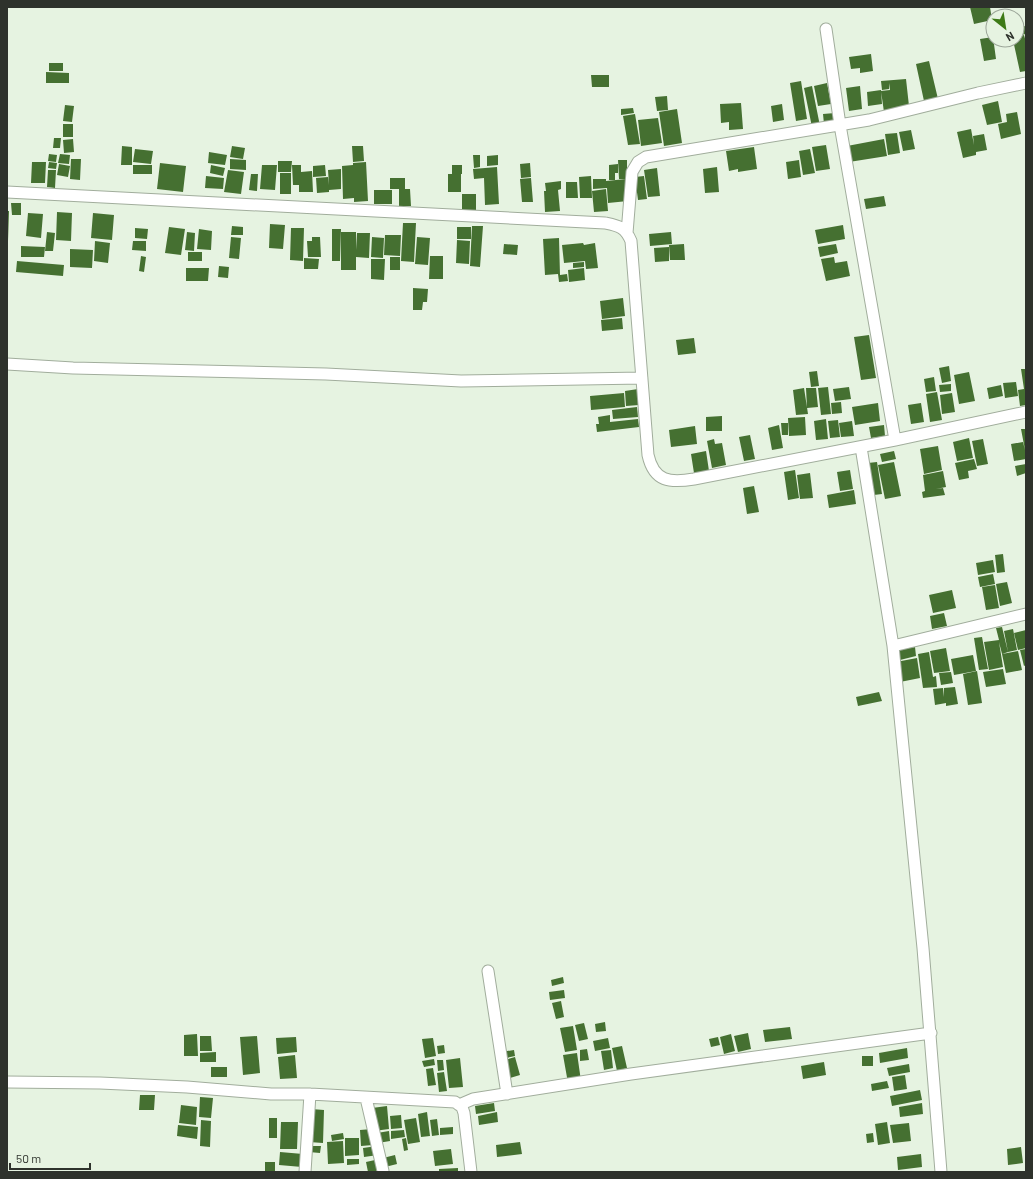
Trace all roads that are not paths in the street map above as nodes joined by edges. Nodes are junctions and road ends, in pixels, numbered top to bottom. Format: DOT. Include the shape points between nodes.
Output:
graph roads {
  1 [pos="826,29"];
  2 [pos="1026,83"];
  3 [pos="840,125"];
  4 [pos="7,192"];
  5 [pos="627,232"];
  6 [pos="7,364"];
  7 [pos="642,378"];
  8 [pos="1026,412"];
  9 [pos="895,440"];
  10 [pos="861,447"];
  11 [pos="1026,614"];
  12 [pos="893,646"];
  13 [pos="488,971"];
  14 [pos="930,1033"];
  15 [pos="7,1082"];
  16 [pos="310,1094"];
  17 [pos="507,1094"];
  18 [pos="366,1098"];
  19 [pos="459,1105"];
  20 [pos="383,1170"];
  21 [pos="305,1172"];
  22 [pos="471,1172"];
  23 [pos="941,1172"];
  1 -- 3 [label="street"];
  2 -- 3 [label="street"];
  3 -- 5 [label="street" via="646,157 638,162 632,172"];
  3 -- 9 [label="street"];
  4 -- 5 [label="street" via="605,223 619,226"];
  5 -- 7 [label="street" via="631,241"];
  6 -- 7 [label="street" via="326,374 461,382"];
  7 -- 10 [label="street" via="650,463 660,477 669,480 694,479"];
  8 -- 9 [label="street"];
  9 -- 10 [label="street"];
  10 -- 12 [label="street"];
  11 -- 12 [label="street"];
  12 -- 14 [label="street"];
  13 -- 17 [label="street"];
  14 -- 17 [label="street" via="631,1074"];
  14 -- 23 [label="street"];
  15 -- 16 [label="street" via="100,1082 271,1094"];
  16 -- 18 [label="street"];
  16 -- 21 [label="street"];
  17 -- 19 [label="street" via="473,1099"];
  18 -- 19 [label="street" via="449,1102"];
  18 -- 20 [label="street"];
  19 -- 22 [label="street" via="466,1121"];
}
